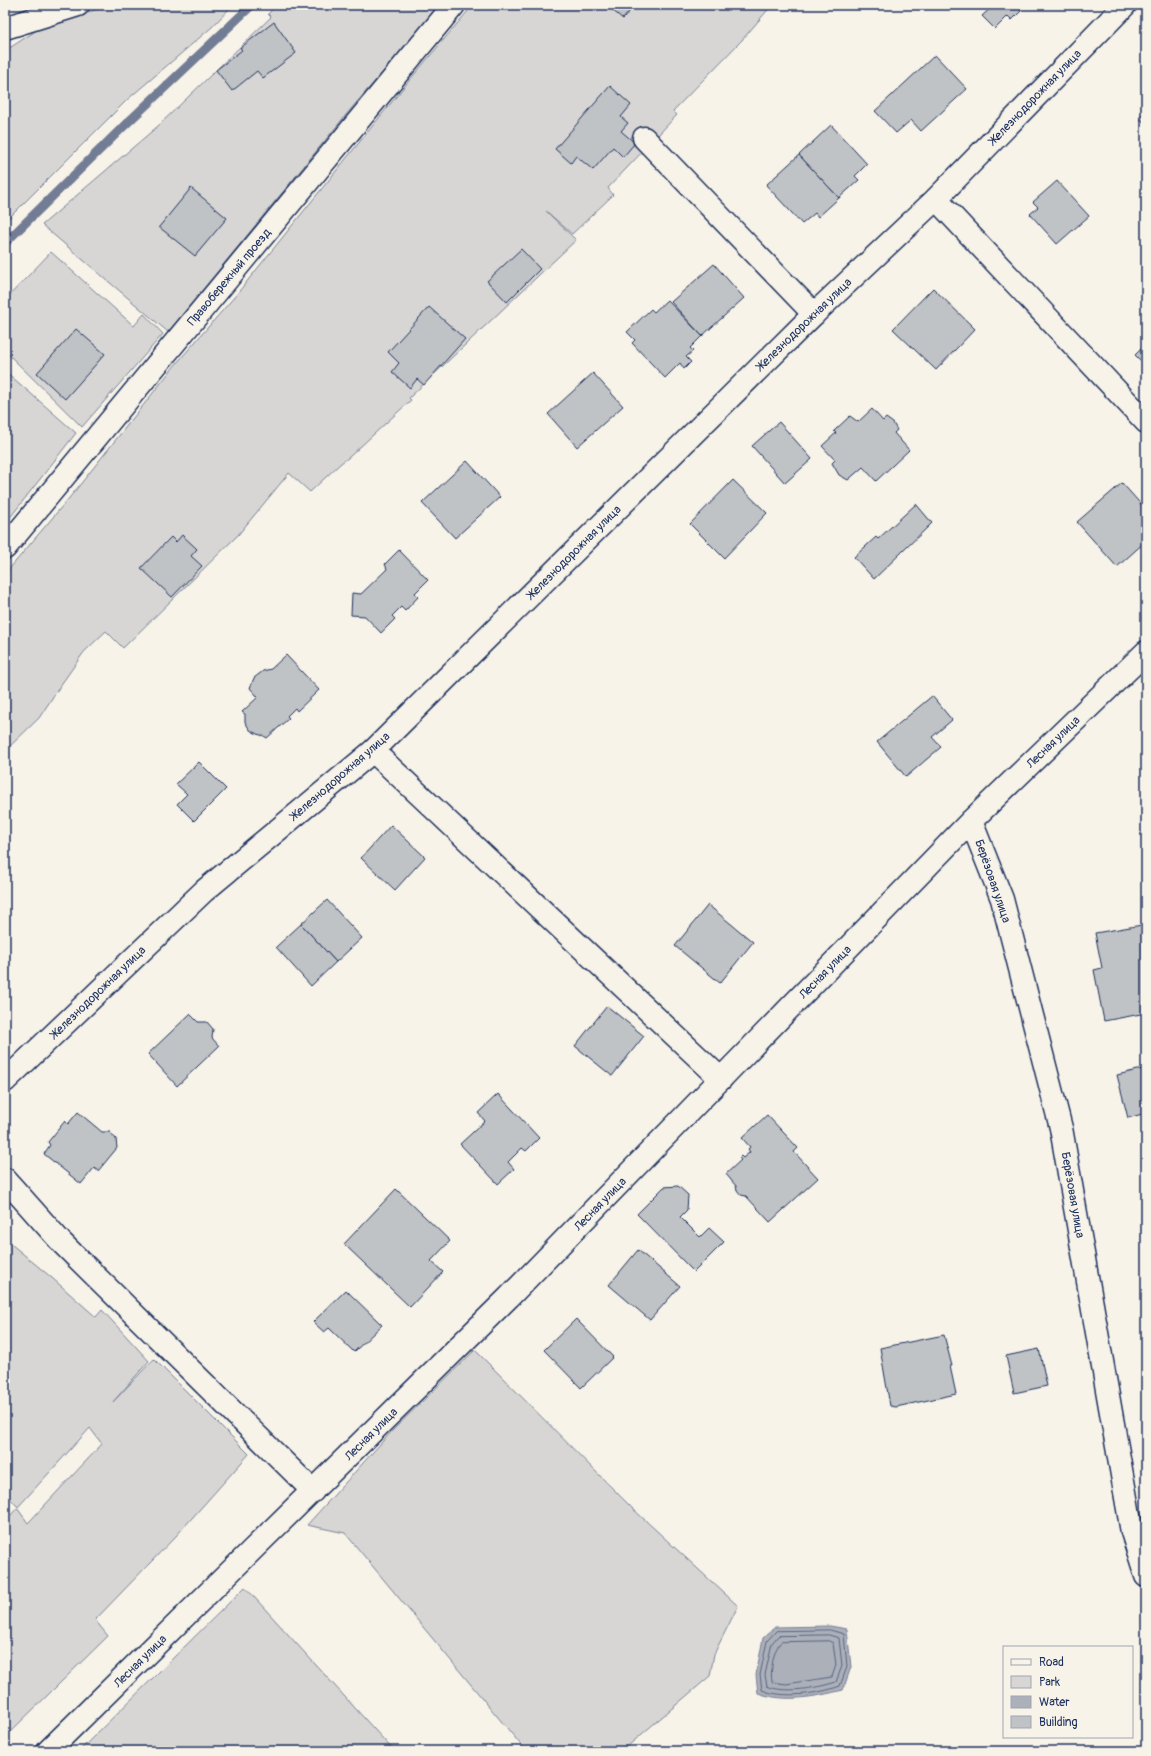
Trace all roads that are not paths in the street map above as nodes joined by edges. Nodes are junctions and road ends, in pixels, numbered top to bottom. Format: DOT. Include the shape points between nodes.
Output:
graph roads {
  1 [pos="78,5"];
  2 [pos="454,5"];
  3 [pos="1125,5"];
  4 [pos="5,28"];
  5 [pos="644,138"];
  6 [pos="936,199"];
  7 [pos="814,314"];
  8 [pos="1146,422"];
  9 [pos="5,548"];
  10 [pos="1146,652"];
  11 [pos="373,751"];
  12 [pos="971,821"];
  13 [pos="721,1079"];
  14 [pos="5,1081"];
  15 [pos="5,1179"];
  16 [pos="313,1491"];
  17 [pos="1146,1576"];
  18 [pos="48,1751"];
  1 -- 4 [label="street"];
  2 -- 9 [label="street, Правобережный проезд"];
  3 -- 6 [label="street, Железнодорожная улица"];
  5 -- 7 [label="street"];
  6 -- 7 [label="street, Железнодорожная улица"];
  6 -- 8 [label="street"];
  7 -- 11 [label="street, Железнодорожная улица"];
  10 -- 12 [label="street, Лесная улица"];
  11 -- 13 [label="street"];
  11 -- 14 [label="street, Железнодорожная улица" via="204,891"];
  12 -- 13 [label="street, Лесная улица"];
  12 -- 17 [label="street, Берёзовая улица" via="1002,899 1061,1128 1132,1532"];
  13 -- 16 [label="street, Лесная улица" via="509,1297"];
  15 -- 16 [label="street" via="62,1243"];
  16 -- 18 [label="street, Лесная улица"];
}
